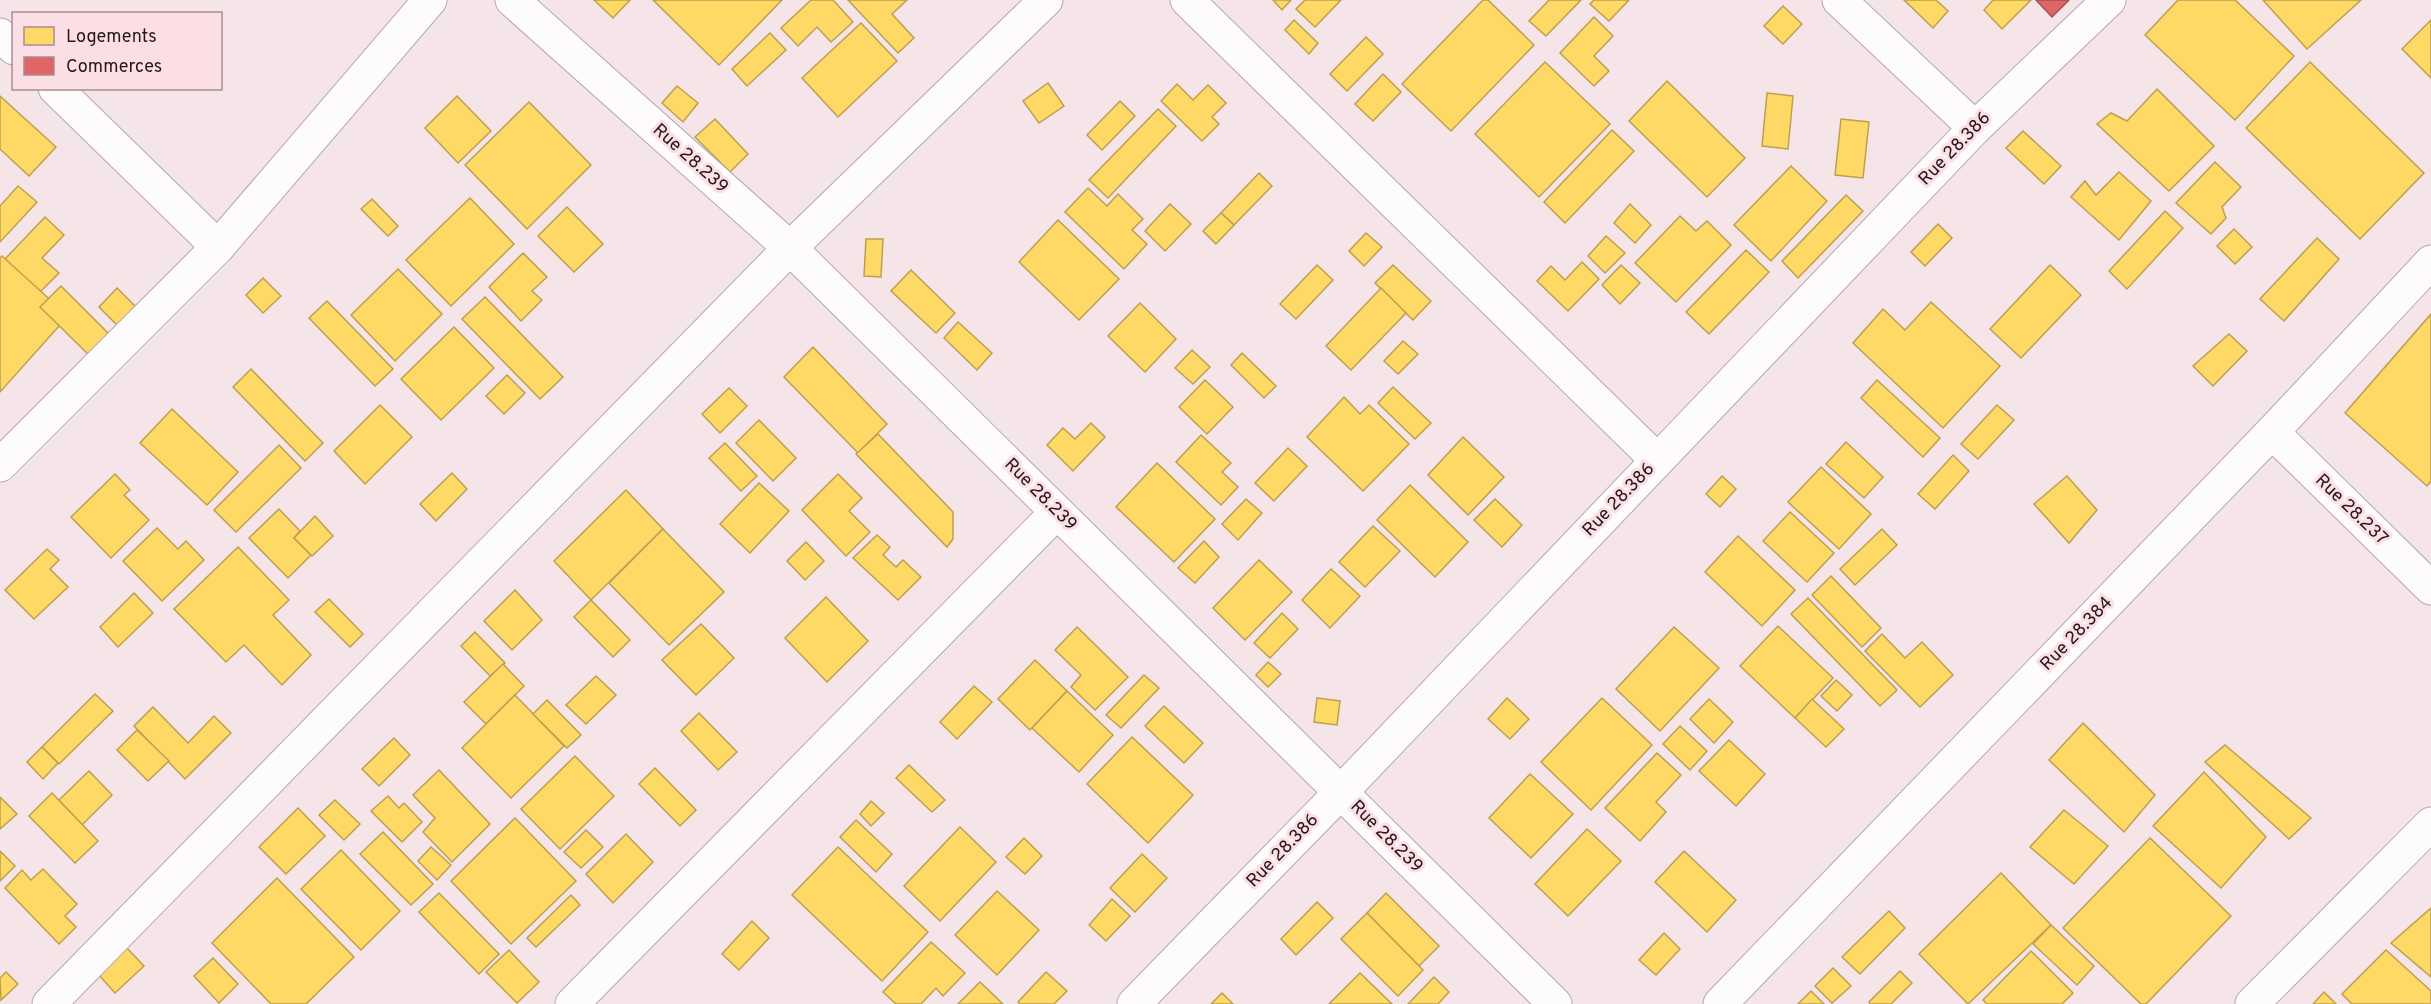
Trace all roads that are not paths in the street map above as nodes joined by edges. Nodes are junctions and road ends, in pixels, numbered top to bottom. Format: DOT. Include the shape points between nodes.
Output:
graph roads {
  1 [pos="430,0"];
  2 [pos="513,0"];
  3 [pos="1046,0"];
  4 [pos="1188,0"];
  5 [pos="1839,0"];
  6 [pos="2109,0"];
  7 [pos="0,35"];
  8 [pos="12,46"];
  9 [pos="57,90"];
  10 [pos="1975,128"];
  11 [pos="218,247"];
  12 [pos="790,248"];
  13 [pos="2431,262"];
  14 [pos="2272,432"];
  15 [pos="1657,460"];
  16 [pos="0,465"];
  17 [pos="1057,512"];
  18 [pos="2431,588"];
  19 [pos="1341,792"];
  20 [pos="2431,824"];
  21 [pos="49,1004"];
  22 [pos="572,1004"];
  23 [pos="1134,1004"];
  24 [pos="1555,1004"];
  25 [pos="1720,1004"];
  26 [pos="2252,1004"];
  1 -- 11 [label="street"];
  2 -- 12 [label="street, Rue 28.239"];
  3 -- 12 [label="street"];
  4 -- 15 [label="street"];
  5 -- 10 [label="street"];
  6 -- 10 [label="street, Rue 28.386"];
  7 -- 8 [label="street"];
  9 -- 11 [label="street"];
  10 -- 15 [label="street, Rue 28.386"];
  11 -- 16 [label="street"];
  12 -- 17 [label="street, Rue 28.239"];
  12 -- 21 [label="street"];
  13 -- 14 [label="street, Rue 28.384"];
  14 -- 18 [label="street, Rue 28.237"];
  14 -- 25 [label="street, Rue 28.384"];
  15 -- 19 [label="street, Rue 28.386"];
  17 -- 19 [label="street, Rue 28.239"];
  17 -- 22 [label="street"];
  19 -- 23 [label="street, Rue 28.386"];
  19 -- 24 [label="street, Rue 28.239"];
  20 -- 26 [label="street"];
}
